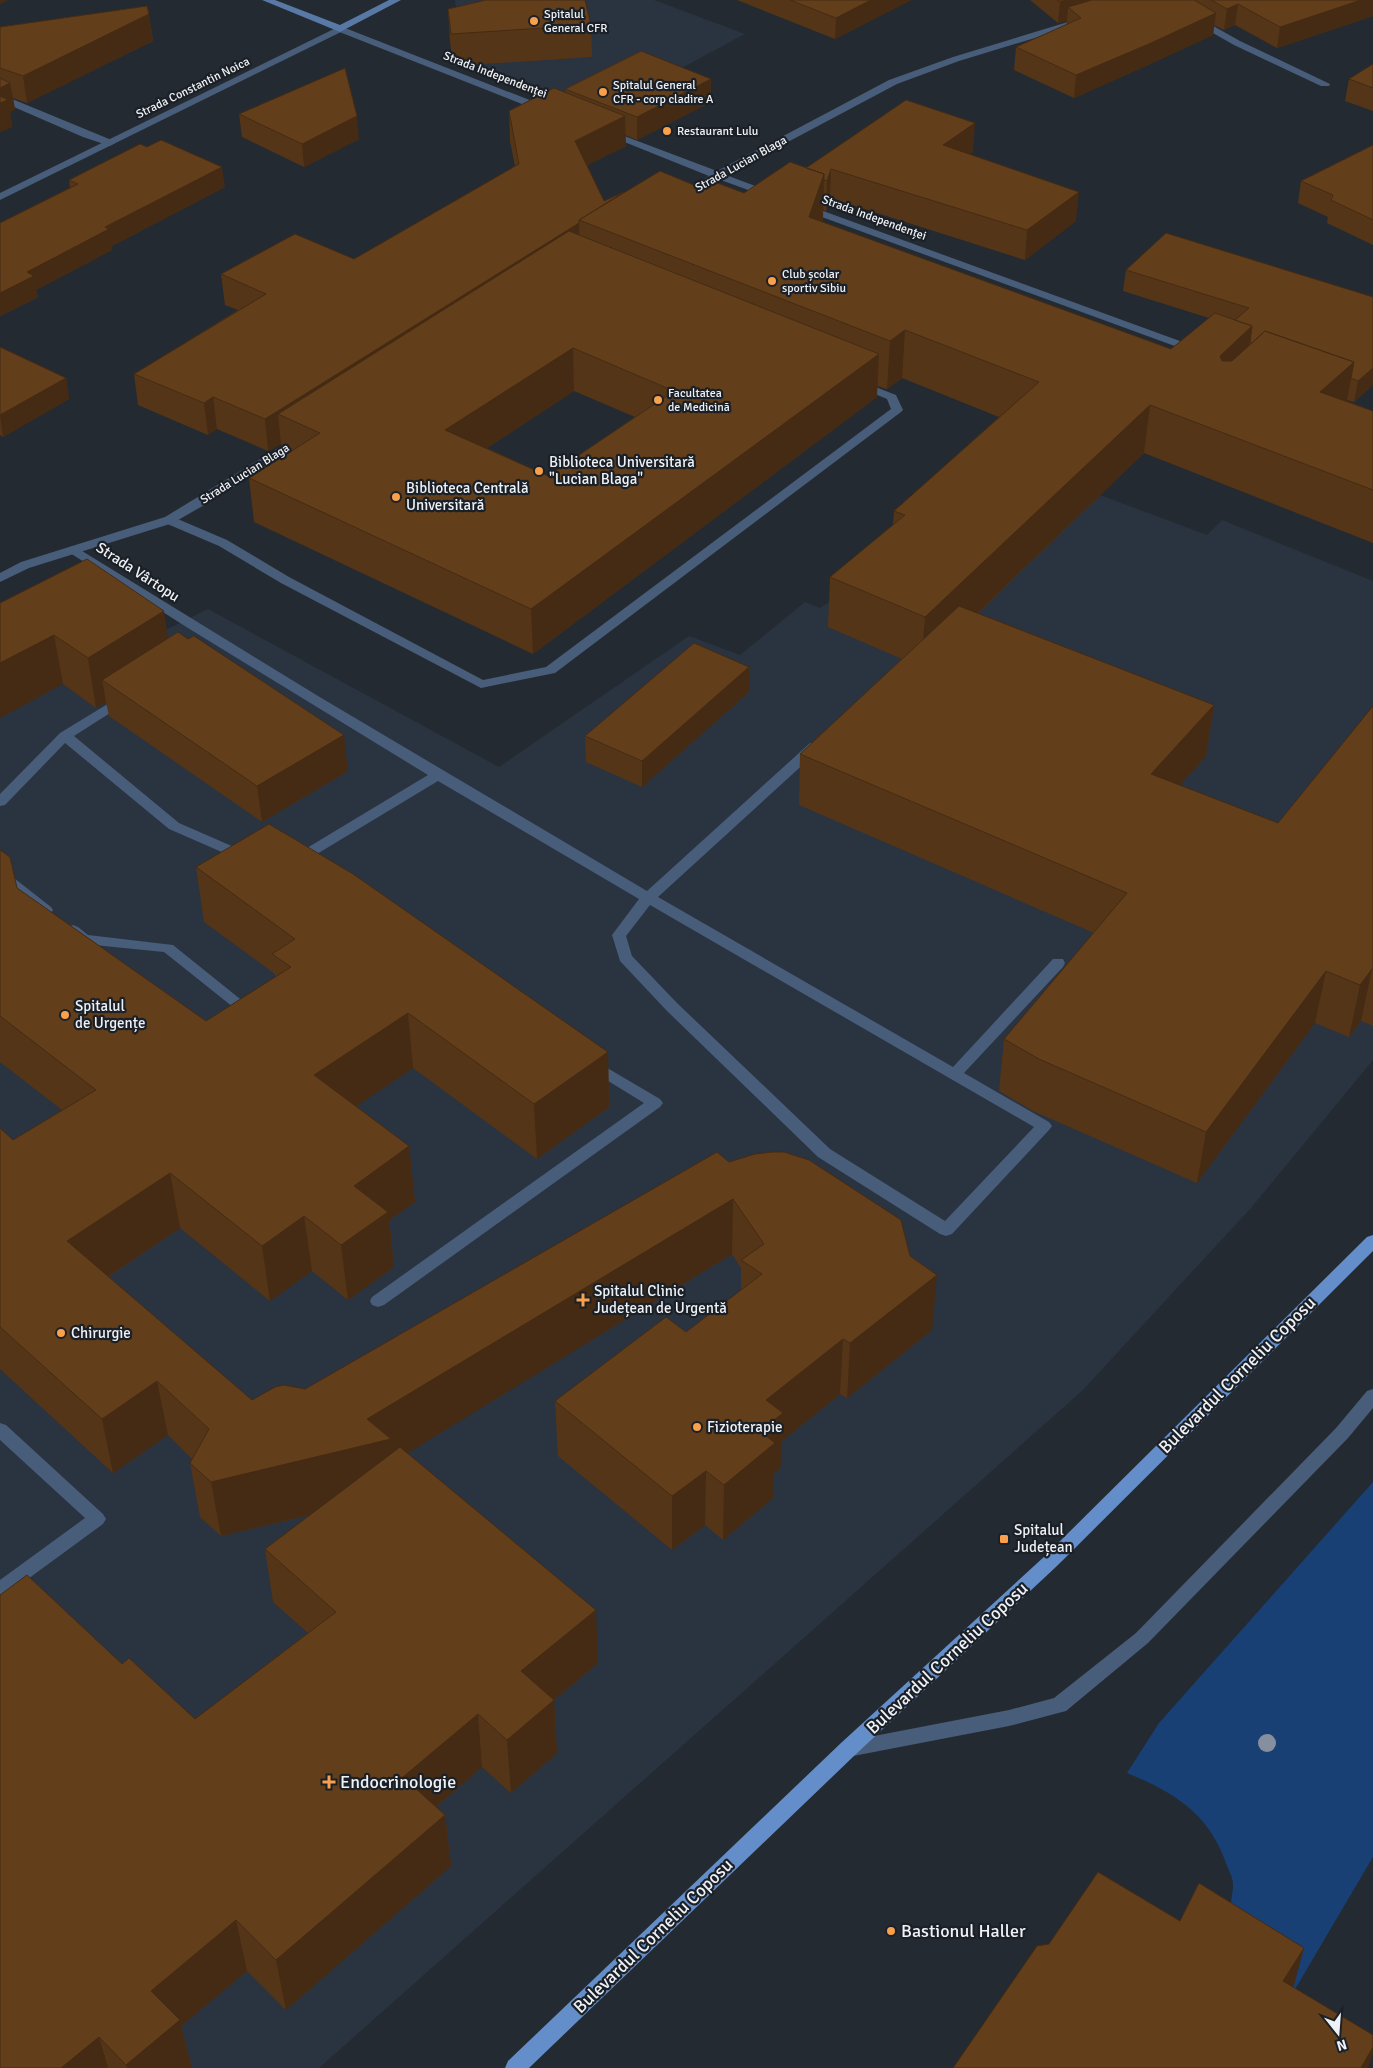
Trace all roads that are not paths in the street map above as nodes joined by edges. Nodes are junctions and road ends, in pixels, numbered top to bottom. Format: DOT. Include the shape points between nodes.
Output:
graph roads {
  1 [pos="267,0"];
  2 [pos="396,0"];
  3 [pos="1160,0"];
  4 [pos="1095,17"];
  5 [pos="340,29"];
  6 [pos="1325,84"];
  7 [pos="0,97"];
  8 [pos="560,115"];
  9 [pos="597,129"];
  10 [pos="110,143"];
  11 [pos="716,176"];
  12 [pos="0,197"];
  13 [pos="675,201"];
  14 [pos="1210,355"];
  15 [pos="846,378"];
  16 [pos="309,433"];
  17 [pos="169,520"];
  18 [pos="74,550"];
  19 [pos="0,578"];
  20 [pos="132,693"];
  21 [pos="65,736"];
  22 [pos="824,738"];
  23 [pos="439,774"];
  24 [pos="0,802"];
  25 [pos="261,864"];
  26 [pos="287,866"];
  27 [pos="0,874"];
  28 [pos="647,899"];
  29 [pos="1058,963"];
  30 [pos="259,1020"];
  31 [pos="580,1057"];
  32 [pos="954,1075"];
  33 [pos="1373,1241"];
  34 [pos="378,1301"];
  35 [pos="1373,1396"];
  36 [pos="0,1430"];
  37 [pos="0,1590"];
  38 [pos="848,1749"];
  39 [pos="515,2068"];
  1 -- 5 [label="main road"];
  2 -- 5 [label="main road, Strada Constantin Noica"];
  3 -- 6 [label="street" via="1237,43"];
  4 -- 11 [label="street, Strada Lucian Blaga" via="956,59 894,82"];
  5 -- 8 [label="street, Strada Independenței"];
  5 -- 10 [label="street, Strada Constantin Noica"];
  7 -- 10 [label="street"];
  9 -- 11 [label="street, Strada Independenței"];
  10 -- 12 [label="street, Strada Constantin Noica"];
  11 -- 13 [label="street, Strada Lucian Blaga"];
  11 -- 14 [label="street, Strada Independenței"];
  15 -- 17 [label="street" via="892,397 897,410 550,670 542,672 481,684 223,544"];
  16 -- 17 [label="street, Strada Lucian Blaga"];
  17 -- 18 [label="street, Strada Lucian Blaga"];
  18 -- 19 [label="street, Strada Lucian Blaga" via="24,565"];
  18 -- 23 [label="street, Strada Vârtopu" via="212,642"];
  20 -- 21 [label="street"];
  21 -- 24 [label="street"];
  21 -- 25 [label="street" via="174,826"];
  22 -- 28 [label="street"];
  23 -- 26 [label="street"];
  23 -- 28 [label="street, Strada Vârtopu"];
  27 -- 30 [label="street" via="84,939 168,948"];
  28 -- 32 [label="street, Strada Vârtopu"];
  28 -- 32 [label="street, Strada Vârtopu" via="619,935 625,958 824,1153 946,1230 1044,1126"];
  29 -- 32 [label="street"];
  31 -- 34 [label="street" via="655,1103"];
  33 -- 38 [label="main road, Bulevardul Corneliu Coposu" via="1052,1560"];
  35 -- 38 [label="street" via="1342,1434 1142,1638 1060,1705"];
  36 -- 37 [label="street" via="97,1519"];
  38 -- 39 [label="main road, Bulevardul Corneliu Coposu"];
}
